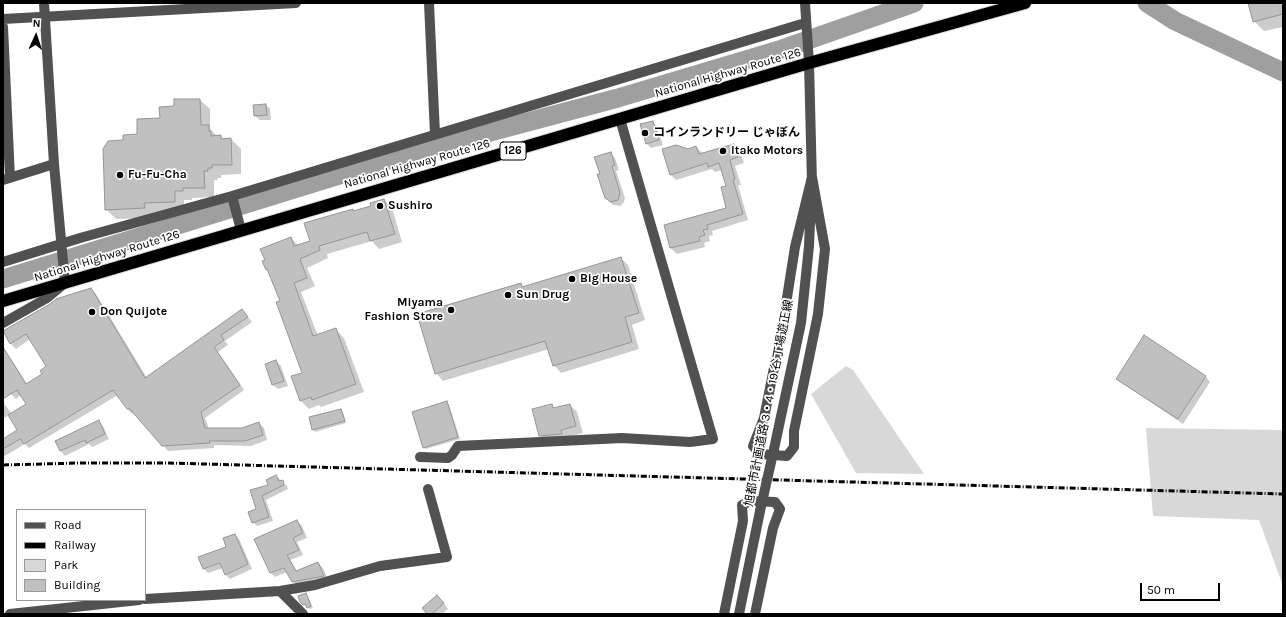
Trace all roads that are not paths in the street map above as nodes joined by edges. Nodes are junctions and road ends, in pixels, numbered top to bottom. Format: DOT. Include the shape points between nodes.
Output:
graph roads {
  1 [pos="44,3"];
  2 [pos="296,3"];
  3 [pos="429,3"];
  4 [pos="805,3"];
  5 [pos="1025,3"];
  6 [pos="45,17"];
  7 [pos="3,19"];
  8 [pos="805,25"];
  9 [pos="3,27"];
  10 [pos="809,64"];
  11 [pos="620,119"];
  12 [pos="435,134"];
  13 [pos="54,164"];
  14 [pos="812,178"];
  15 [pos="6,179"];
  16 [pos="232,196"];
  17 [pos="241,230"];
  18 [pos="61,243"];
  19 [pos="3,262"];
  20 [pos="65,283"];
  21 [pos="3,301"];
  22 [pos="3,323"];
  23 [pos="420,457"];
  24 [pos="428,488"];
  25 [pos="280,591"];
  26 [pos="146,599"];
  27 [pos="130,601"];
  28 [pos="10,614"];
  29 [pos="304,614"];
  30 [pos="724,614"];
  31 [pos="739,614"];
  32 [pos="755,614"];
  1 -- 6 [label="street"];
  2 -- 6 [label="street"];
  3 -- 12 [label="street"];
  4 -- 8 [label="street, 旭都市計画道路 3・4・19 谷丁場遊正線"];
  5 -- 10 [label="highway, National Highway Route 126 / 126"];
  6 -- 7 [label="street"];
  6 -- 13 [label="street"];
  8 -- 10 [label="street, 旭都市計画道路 3・4・19 谷丁場遊正線"];
  8 -- 12 [label="street"];
  9 -- 15 [label="street"];
  10 -- 11 [label="highway, National Highway Route 126 / 126"];
  10 -- 14 [label="street, 旭都市計画道路 3・4・19 谷丁場遊正線"];
  11 -- 17 [label="highway, National Highway Route 126 / 126"];
  11 -- 23 [label="street" via="713,439 690,442 622,438 458,446 448,458"];
  12 -- 16 [label="street"];
  13 -- 15 [label="street"];
  13 -- 18 [label="street"];
  14 -- 14 [label="street" via="825,249 818,314 799,401 794,447 788,456 760,454 753,446 764,418 795,247"];
  14 -- 31 [label="street, 旭都市計画道路 3・4・19 谷丁場遊正線, bridge" via="809,246 801,323"];
  16 -- 17 [label="street"];
  16 -- 18 [label="street"];
  17 -- 20 [label="highway, National Highway Route 126 / 126"];
  18 -- 19 [label="street"];
  18 -- 20 [label="street"];
  20 -- 21 [label="highway, National Highway Route 126 / 126"];
  20 -- 22 [label="street" via="47,298"];
  24 -- 25 [label="street" via="447,557 380,566 315,585"];
  25 -- 26 [label="street"];
  25 -- 29 [label="street"];
  27 -- 28 [label="street"];
  30 -- 32 [label="street" via="744,520 742,505 750,501 775,502 780,509 773,528"];
}
